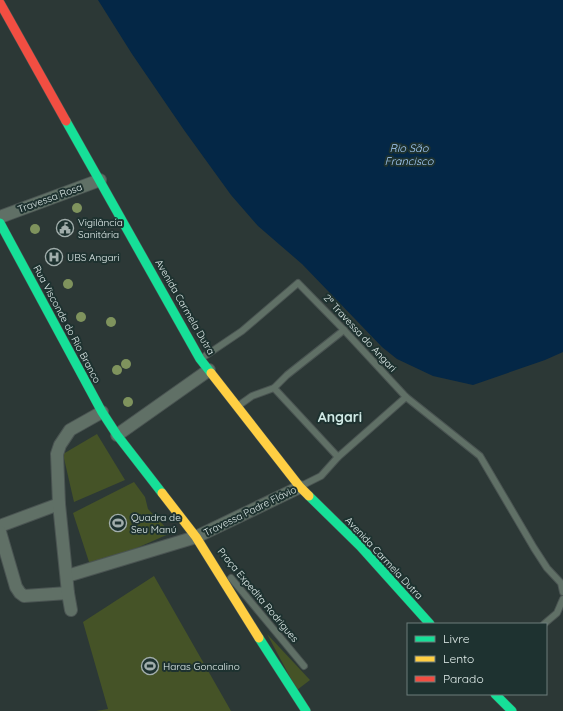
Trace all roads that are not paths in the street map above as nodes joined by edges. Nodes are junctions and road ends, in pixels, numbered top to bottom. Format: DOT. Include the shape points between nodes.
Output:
graph roads {
  1 [pos="0,3"];
  2 [pos="100,180"];
  3 [pos="0,217"];
  4 [pos="0,223"];
  5 [pos="344,330"];
  6 [pos="200,359"];
  7 [pos="209,370"];
  8 [pos="274,388"];
  9 [pos="406,397"];
  10 [pos="238,406"];
  11 [pos="102,412"];
  12 [pos="117,435"];
  13 [pos="338,457"];
  14 [pos="300,487"];
  15 [pos="59,504"];
  16 [pos="0,526"];
  17 [pos="0,532"];
  18 [pos="196,537"];
  19 [pos="67,576"];
  20 [pos="563,592"];
  21 [pos="68,593"];
  22 [pos="563,599"];
  23 [pos="71,610"];
  24 [pos="429,623"];
  25 [pos="545,623"];
  26 [pos="304,666"];
  27 [pos="496,695"];
  28 [pos="306,711"];
  29 [pos="512,711"];
  1 -- 2 [label="street, Avenida Carmela Dutra"];
  2 -- 3 [label="street, Travessa Rosa"];
  2 -- 6 [label="street, Avenida Carmela Dutra"];
  4 -- 11 [label="street, Rua Visconde do Rio Branco"];
  5 -- 6 [label="lane, 2ª Travessa do Angari" via="298,283 242,331"];
  5 -- 8 [label="lane"];
  5 -- 9 [label="lane, 2ª Travessa do Angari"];
  6 -- 7 [label="street, Avenida Carmela Dutra"];
  7 -- 10 [label="street, Avenida Carmela Dutra"];
  7 -- 12 [label="street"];
  8 -- 10 [label="lane" via="252,396"];
  8 -- 13 [label="lane"];
  9 -- 13 [label="lane, Travessa Padre Flávio"];
  9 -- 20 [label="lane, 2ª Travessa do Angari" via="480,456 534,548 561,583"];
  10 -- 14 [label="street, Avenida Carmela Dutra"];
  11 -- 12 [label="street, Rua Visconde do Rio Branco"];
  11 -- 15 [label="street" via="70,430 60,445 57,454"];
  12 -- 18 [label="street, Rua Visconde do Rio Branco"];
  13 -- 14 [label="lane, Travessa Padre Flávio" via="321,476"];
  14 -- 18 [label="street, Travessa Padre Flávio"];
  14 -- 24 [label="street, Avenida Carmela Dutra" via="360,546"];
  15 -- 16 [label="street"];
  15 -- 19 [label="street"];
  17 -- 21 [label="street" via="18,590 24,596"];
  18 -- 19 [label="street, Travessa Padre Flávio"];
  18 -- 26 [label="lane, Praça Expedita Rodrigues"];
  18 -- 28 [label="street, Rua Visconde do Rio Branco"];
  19 -- 21 [label="street"];
  21 -- 23 [label="street"];
  22 -- 25 [label="lane" via="557,613"];
  27 -- 29 [label="street"];
}
